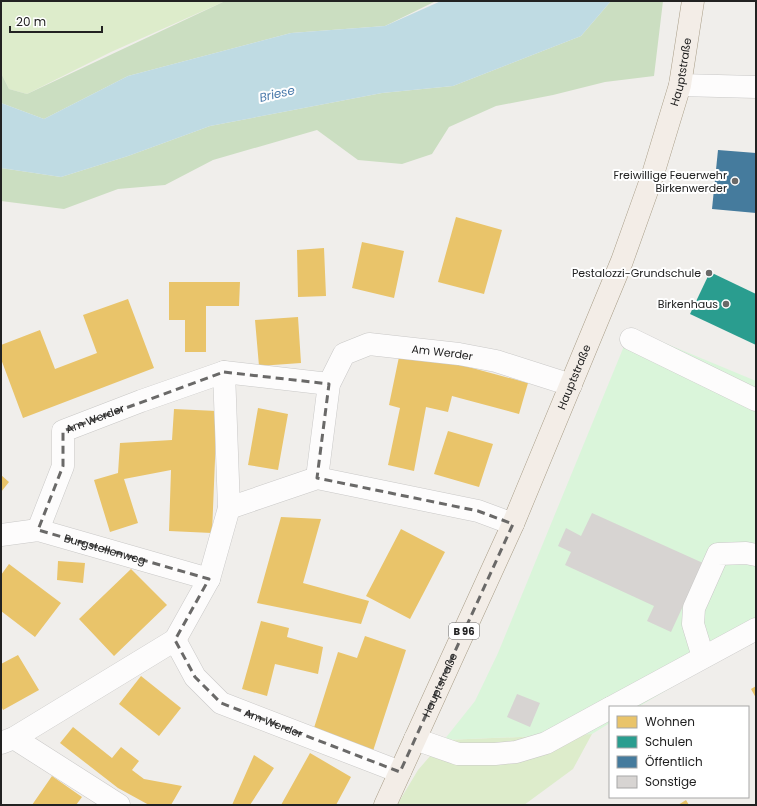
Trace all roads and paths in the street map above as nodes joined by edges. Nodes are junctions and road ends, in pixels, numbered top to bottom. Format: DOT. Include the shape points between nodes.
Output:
graph roads {
  1 [pos="693,1"];
  2 [pos="680,85"];
  3 [pos="756,87"];
  4 [pos="631,339"];
  5 [pos="224,372"];
  6 [pos="329,384"];
  7 [pos="571,385"];
  8 [pos="756,400"];
  9 [pos="317,478"];
  10 [pos="229,508"];
  11 [pos="513,524"];
  12 [pos="38,530"];
  13 [pos="1,535"];
  14 [pos="756,555"];
  15 [pos="209,579"];
  16 [pos="756,629"];
  17 [pos="175,640"];
  18 [pos="703,657"];
  19 [pos="615,706"];
  20 [pos="609,709"];
  21 [pos="415,739"];
  22 [pos="7,741"];
  23 [pos="400,772"];
  24 [pos="119,805"];
  25 [pos="385,805"];
  1 -- 2 [label="main road, Hauptstraße / B 96"];
  2 -- 3 [label="street"];
  2 -- 7 [label="main road, Hauptstraße / B 96" via="653,174 622,261"];
  4 -- 8 [label="street"];
  5 -- 6 [label="street, Am Werder"];
  5 -- 10 [label="street"];
  5 -- 12 [label="street, Am Werder" via="63,431 62,466"];
  6 -- 7 [label="street, Am Werder" via="344,354 369,344 478,357"];
  6 -- 9 [label="street, Am Werder"];
  7 -- 11 [label="main road, Hauptstraße / B 96"];
  9 -- 10 [label="street"];
  9 -- 11 [label="street" via="478,511"];
  10 -- 15 [label="street"];
  11 -- 21 [label="main road, Hauptstraße / B 96"];
  12 -- 13 [label="street, Burgstellenweg"];
  12 -- 15 [label="street, Burgstellenweg"];
  14 -- 18 [label="street" via="718,554 694,608 693,624"];
  15 -- 17 [label="street"];
  16 -- 18 [label="street"];
  17 -- 22 [label="street"];
  17 -- 23 [label="street, Am Werder" via="196,677 221,702"];
  18 -- 19 [label="street"];
  20 -- 21 [label="street" via="546,743 516,752 458,754"];
  21 -- 23 [label="main road, Hauptstraße / B 96"];
  22 -- 24 [label="street"];
  23 -- 25 [label="main road, Hauptstraße / B 96"];
}
